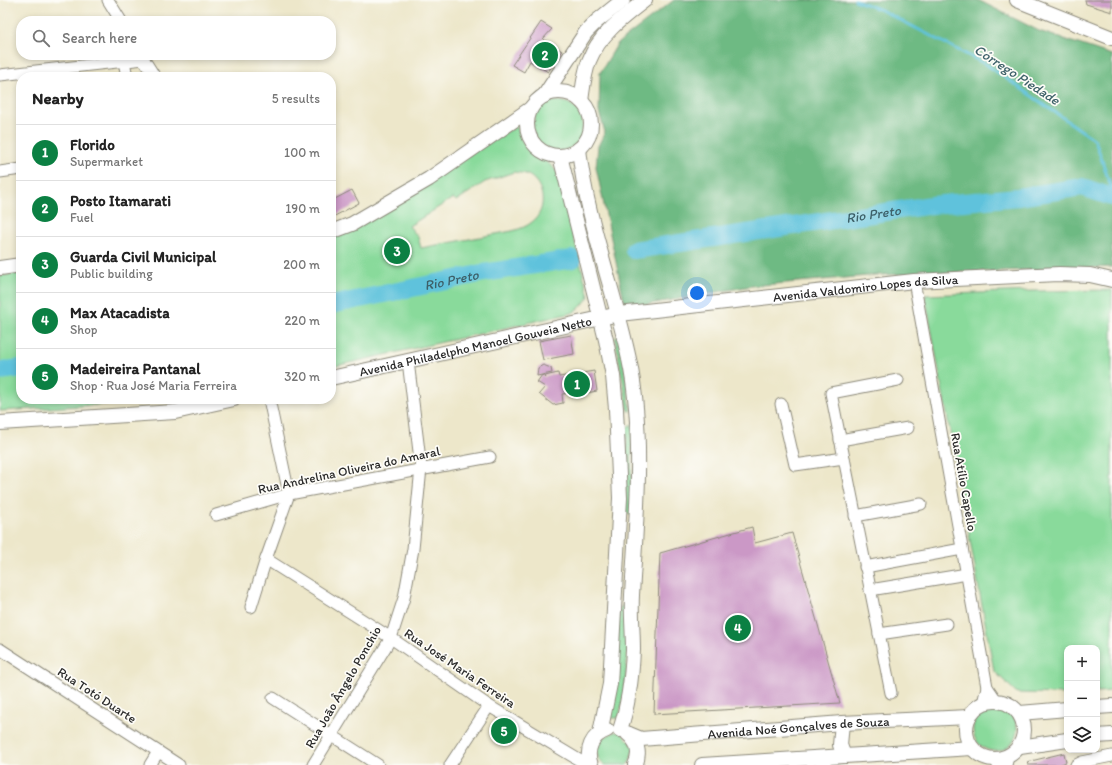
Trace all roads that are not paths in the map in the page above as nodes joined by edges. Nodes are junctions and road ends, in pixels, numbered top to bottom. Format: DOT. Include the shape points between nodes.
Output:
graph roads {
  1 [pos="108,0"];
  2 [pos="624,0"];
  3 [pos="645,0"];
  4 [pos="1017,0"];
  5 [pos="118,16"];
  6 [pos="1112,38"];
  7 [pos="128,60"];
  8 [pos="144,60"];
  9 [pos="124,61"];
  10 [pos="27,72"];
  11 [pos="126,72"];
  12 [pos="152,72"];
  13 [pos="16,73"];
  14 [pos="0,75"];
  15 [pos="544,96"];
  16 [pos="581,102"];
  17 [pos="530,109"];
  18 [pos="578,149"];
  19 [pos="560,156"];
  20 [pos="16,170"];
  21 [pos="0,172"];
  22 [pos="336,230"];
  23 [pos="16,266"];
  24 [pos="0,268"];
  25 [pos="1112,280"];
  26 [pos="914,281"];
  27 [pos="619,314"];
  28 [pos="601,318"];
  29 [pos="408,361"];
  30 [pos="336,377"];
  31 [pos="898,380"];
  32 [pos="211,404"];
  33 [pos="270,404"];
  34 [pos="781,404"];
  35 [pos="635,414"];
  36 [pos="616,417"];
  37 [pos="0,423"];
  38 [pos="908,428"];
  39 [pos="840,440"];
  40 [pos="490,457"];
  41 [pos="844,458"];
  42 [pos="421,468"];
  43 [pos="289,494"];
  44 [pos="921,504"];
  45 [pos="619,511"];
  46 [pos="216,515"];
  47 [pos="855,516"];
  48 [pos="635,545"];
  49 [pos="962,549"];
  50 [pos="266,559"];
  51 [pos="865,567"];
  52 [pos="616,570"];
  53 [pos="967,574"];
  54 [pos="870,590"];
  55 [pos="632,596"];
  56 [pos="251,607"];
  57 [pos="947,624"];
  58 [pos="879,634"];
  59 [pos="391,638"];
  60 [pos="0,649"];
  61 [pos="891,693"];
  62 [pos="273,698"];
  63 [pos="989,702"];
  64 [pos="489,706"];
  65 [pos="1112,706"];
  66 [pos="1100,707"];
  67 [pos="1064,710"];
  68 [pos="1020,713"];
  69 [pos="969,717"];
  70 [pos="842,723"];
  71 [pos="624,732"];
  72 [pos="600,733"];
  73 [pos="1112,734"];
  74 [pos="332,736"];
  75 [pos="1100,736"];
  76 [pos="1064,740"];
  77 [pos="1020,747"];
  78 [pos="972,748"];
  79 [pos="158,752"];
  80 [pos="844,756"];
  81 [pos="1112,756"];
  82 [pos="587,761"];
  83 [pos="1002,762"];
  84 [pos="150,765"];
  85 [pos="179,765"];
  86 [pos="313,765"];
  87 [pos="378,765"];
  88 [pos="450,765"];
  89 [pos="635,765"];
  90 [pos="702,765"];
  91 [pos="1076,765"];
  1 -- 5 [label="street"];
  2 -- 15 [label="main road" via="586,32"];
  3 -- 16 [label="main road" via="613,26 598,44 588,62"];
  4 -- 6 [label="main road"];
  7 -- 9 [label="street"];
  8 -- 12 [label="street"];
  9 -- 10 [label="street"];
  9 -- 11 [label="street"];
  13 -- 14 [label="street"];
  15 -- 16 [label="main road" via="557,92 570,94"];
  15 -- 17 [label="main road"];
  16 -- 18 [label="main road" via="588,113 591,126 587,139"];
  17 -- 19 [label="main road" via="526,122 528,136 536,147 547,154"];
  17 -- 22 [label="main road" via="429,179 352,224"];
  18 -- 19 [label="main road"];
  18 -- 27 [label="main road" via="585,194"];
  19 -- 28 [label="main road"];
  20 -- 21 [label="street"];
  23 -- 24 [label="main road"];
  25 -- 26 [label="main road, Avenida Valdomiro Lopes da Silva" via="1090,275 1059,274"];
  26 -- 27 [label="main road, Avenida Valdomiro Lopes da Silva"];
  26 -- 49 [label="street, Rua Atílio Capello"];
  27 -- 28 [label="main road, Avenida Philadelpho Manoel Gouveia Netto"];
  27 -- 35 [label="main road" via="631,371"];
  28 -- 29 [label="main road, Avenida Philadelpho Manoel Gouveia Netto"];
  28 -- 36 [label="main road" via="611,362"];
  29 -- 30 [label="main road, Avenida Philadelpho Manoel Gouveia Netto"];
  29 -- 42 [label="street, Rua João Ângelo Ponchio"];
  31 -- 39 [label="street" via="831,393"];
  32 -- 37 [label="main road" via="175,412"];
  33 -- 43 [label="street"];
  34 -- 41 [label="street" via="796,465"];
  35 -- 36 [label="main road"];
  35 -- 48 [label="main road" via="638,493"];
  36 -- 45 [label="main road"];
  38 -- 39 [label="street"];
  39 -- 41 [label="street"];
  40 -- 42 [label="street, Rua Andrelina Oliveira do Amaral"];
  41 -- 47 [label="street"];
  42 -- 43 [label="street, Rua Andrelina Oliveira do Amaral"];
  42 -- 59 [label="street, Rua João Ângelo Ponchio" via="413,549 404,598"];
  43 -- 46 [label="street, Rua Andrelina Oliveira do Amaral"];
  43 -- 50 [label="street"];
  44 -- 47 [label="street"];
  45 -- 48 [label="main road" via="629,525"];
  45 -- 52 [label="main road"];
  47 -- 51 [label="street"];
  48 -- 55 [label="main road"];
  49 -- 51 [label="street"];
  49 -- 53 [label="street, Rua Atílio Capello"];
  50 -- 56 [label="street"];
  50 -- 59 [label="street, Rua José Maria Ferreira"];
  51 -- 54 [label="street"];
  52 -- 55 [label="main road" via="622,591"];
  52 -- 72 [label="main road" via="610,684"];
  53 -- 54 [label="street"];
  53 -- 63 [label="street, Rua Atílio Capello"];
  54 -- 58 [label="street"];
  55 -- 71 [label="main road" via="633,650"];
  57 -- 58 [label="street"];
  58 -- 61 [label="street"];
  59 -- 64 [label="street, Rua José Maria Ferreira"];
  59 -- 74 [label="street, Rua João Ângelo Ponchio"];
  60 -- 79 [label="street, Rua Totó Duarte"];
  62 -- 74 [label="street"];
  63 -- 68 [label="main road" via="1005,702 1014,706"];
  63 -- 69 [label="main road" via="975,709"];
  64 -- 82 [label="street, Rua José Maria Ferreira"];
  64 -- 88 [label="street"];
  65 -- 66 [label="main road"];
  67 -- 68 [label="main road"];
  68 -- 77 [label="main road" via="1024,724 1024,736"];
  69 -- 70 [label="main road, Avenida Noé Gonçalves de Souza"];
  69 -- 78 [label="main road" via="967,739"];
  70 -- 71 [label="main road, Avenida Noé Gonçalves de Souza" via="641,739"];
  70 -- 80 [label="main road" via="840,745"];
  71 -- 72 [label="main road" via="610,729"];
  71 -- 89 [label="main road" via="637,746 638,757"];
  72 -- 82 [label="main road" via="592,742"];
  73 -- 75 [label="main road"];
  74 -- 86 [label="street, Rua João Ângelo Ponchio"];
  74 -- 87 [label="street"];
  76 -- 77 [label="main road"];
  77 -- 83 [label="main road"];
  78 -- 80 [label="main road"];
  78 -- 83 [label="main road" via="978,754"];
  79 -- 84 [label="street"];
  79 -- 85 [label="street, Rua Totó Duarte"];
  80 -- 90 [label="main road"];
  81 -- 91 [label="street"];
}
